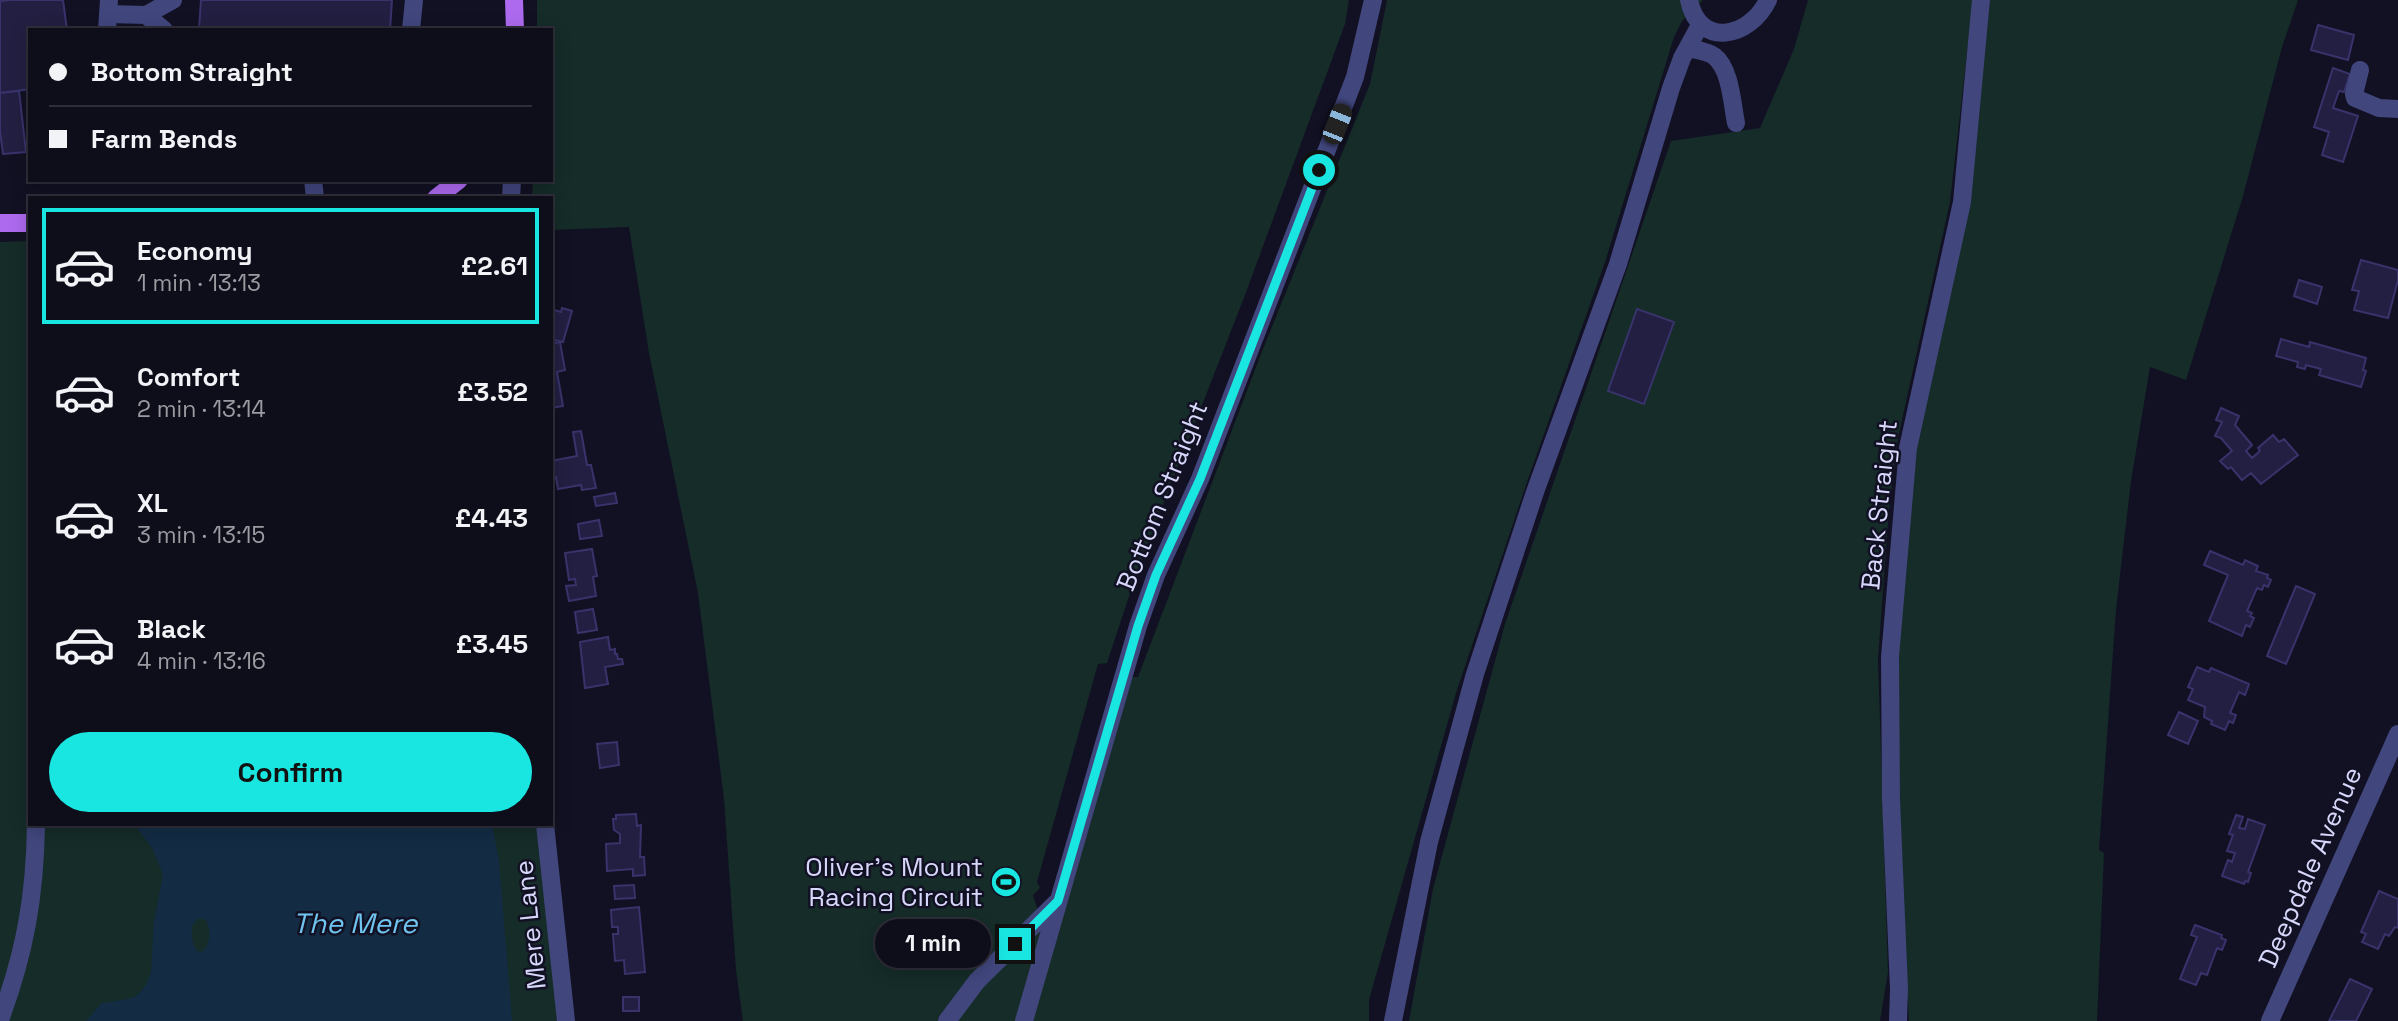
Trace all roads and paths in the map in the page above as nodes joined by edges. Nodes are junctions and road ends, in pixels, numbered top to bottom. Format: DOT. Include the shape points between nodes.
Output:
graph roads {
  1 [pos="173,0"];
  2 [pos="414,0"];
  3 [pos="514,0"];
  4 [pos="1373,0"];
  5 [pos="1689,0"];
  6 [pos="1768,0"];
  7 [pos="1981,0"];
  8 [pos="108,15"];
  9 [pos="146,15"];
  10 [pos="1700,25"];
  11 [pos="162,28"];
  12 [pos="411,28"];
  13 [pos="515,28"];
  14 [pos="1688,48"];
  15 [pos="2360,70"];
  16 [pos="2398,109"];
  17 [pos="1736,123"];
  18 [pos="456,182"];
  19 [pos="439,196"];
  20 [pos="0,223"];
  21 [pos="28,223"];
  22 [pos="2398,734"];
  23 [pos="36,826"];
  24 [pos="545,826"];
  25 [pos="1058,901"];
  26 [pos="0,1020"];
  27 [pos="566,1021"];
  28 [pos="947,1021"];
  29 [pos="1024,1021"];
  30 [pos="1393,1021"];
  31 [pos="1898,1021"];
  32 [pos="2270,1021"];
  1 -- 9 [label="street"];
  2 -- 12 [label="street"];
  3 -- 13 [label="main road"];
  4 -- 25 [label="street, Bottom Straight" via="1355,78 1200,479 1138,626"];
  5 -- 10 [label="street"];
  6 -- 10 [label="street" via="1755,18 1732,32 1720,33"];
  7 -- 31 [label="street, Back Straight" via="1962,202 1908,448 1893,617 1891,800"];
  8 -- 9 [label="street"];
  9 -- 11 [label="street"];
  10 -- 14 [label="street"];
  14 -- 17 [label="street" via="1720,63"];
  14 -- 30 [label="street" via="1475,674 1429,842"];
  15 -- 16 [label="street" via="2355,99"];
  18 -- 19 [label="main road"];
  20 -- 21 [label="main road"];
  22 -- 32 [label="street, Deepdale Avenue"];
  23 -- 26 [label="street" via="30,914"];
  24 -- 27 [label="street, Mere Lane"];
  25 -- 28 [label="street" via="977,981"];
  25 -- 29 [label="street, Bottom Straight"];
}
